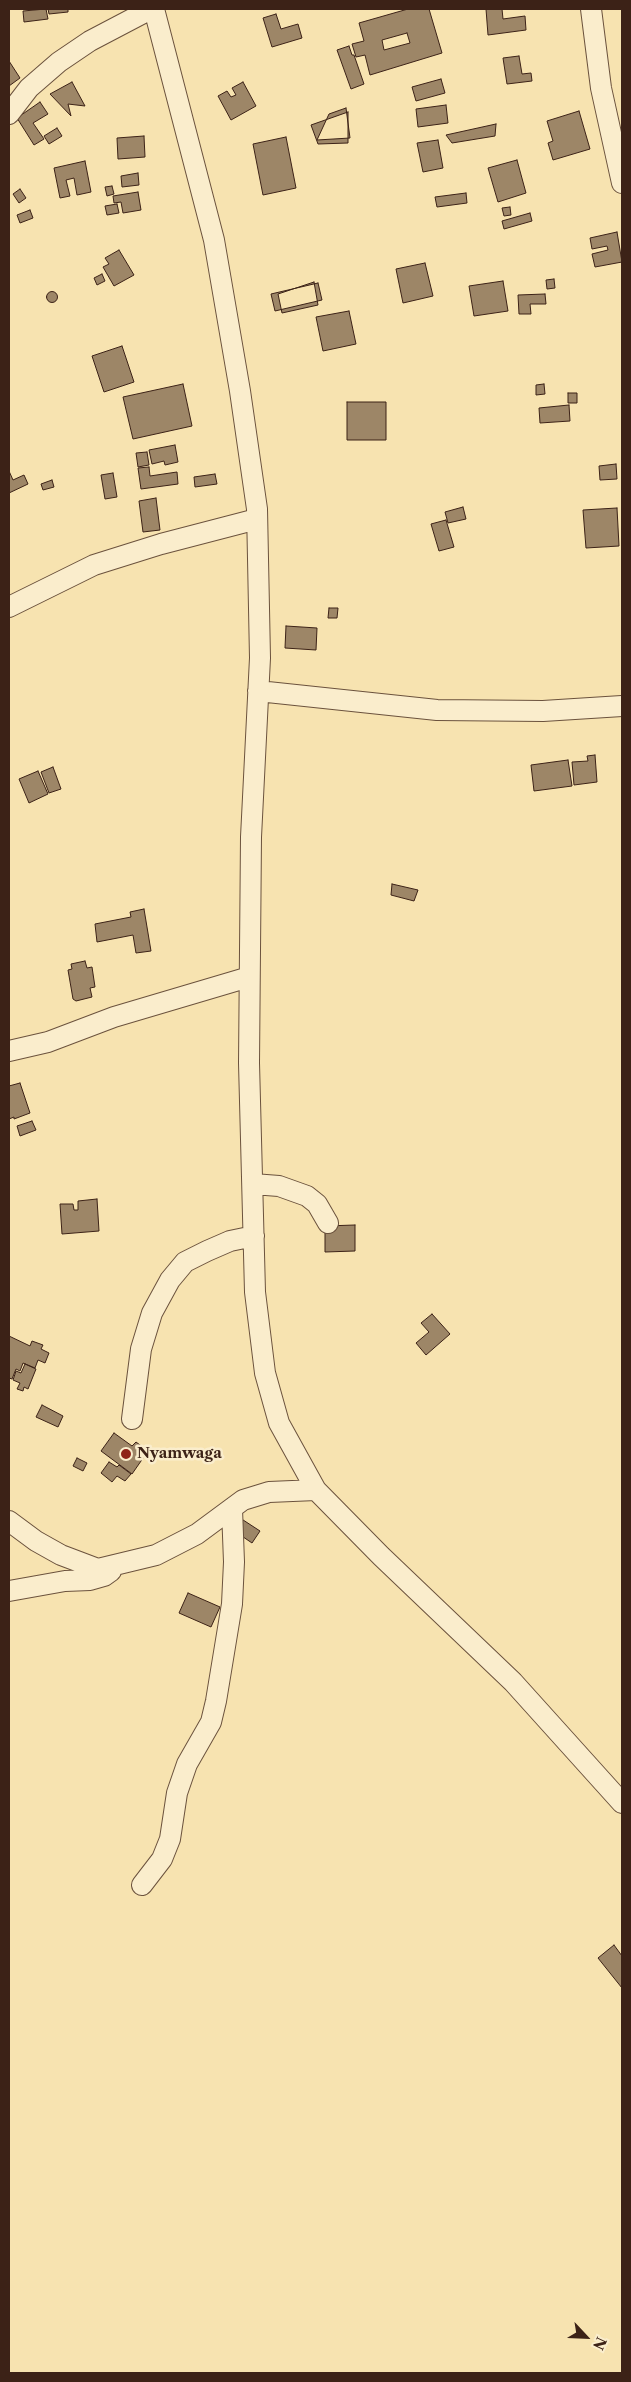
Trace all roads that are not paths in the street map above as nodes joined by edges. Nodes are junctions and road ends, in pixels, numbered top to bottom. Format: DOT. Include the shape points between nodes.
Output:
graph roads {
  1 [pos="153,9"];
  2 [pos="591,9"];
  3 [pos="9,114"];
  4 [pos="622,183"];
  5 [pos="257,519"];
  6 [pos="9,607"];
  7 [pos="258,690"];
  8 [pos="622,706"];
  9 [pos="249,976"];
  10 [pos="9,1051"];
  11 [pos="253,1184"];
  12 [pos="328,1224"];
  13 [pos="254,1236"];
  14 [pos="132,1419"];
  15 [pos="316,1490"];
  16 [pos="232,1508"];
  17 [pos="9,1521"];
  18 [pos="121,1564"];
  19 [pos="9,1590"];
  20 [pos="622,1802"];
  21 [pos="142,1885"];
  1 -- 3 [label="street" via="58,62 29,88"];
  1 -- 5 [label="street" via="214,240 240,391"];
  2 -- 4 [label="street" via="601,88"];
  5 -- 6 [label="street" via="94,565"];
  5 -- 7 [label="street"];
  7 -- 8 [label="street" via="437,710 543,711"];
  7 -- 9 [label="street"];
  9 -- 10 [label="street" via="114,1016 48,1042"];
  9 -- 11 [label="street"];
  11 -- 12 [label="street" via="279,1186 307,1196 317,1204"];
  11 -- 13 [label="street"];
  13 -- 14 [label="street" via="230,1241 200,1254 185,1262 170,1280 152,1313 141,1349"];
  13 -- 15 [label="street" via="255,1292 266,1373 279,1423"];
  15 -- 16 [label="street" via="269,1492 243,1500"];
  15 -- 20 [label="street" via="514,1682"];
  16 -- 18 [label="street" via="197,1534 156,1555"];
  16 -- 21 [label="street" via="232,1604 211,1722 187,1764 162,1860"];
  17 -- 18 [label="street" via="36,1541 75,1562 98,1569"];
  18 -- 19 [label="street" via="104,1576 90,1580"];
}
